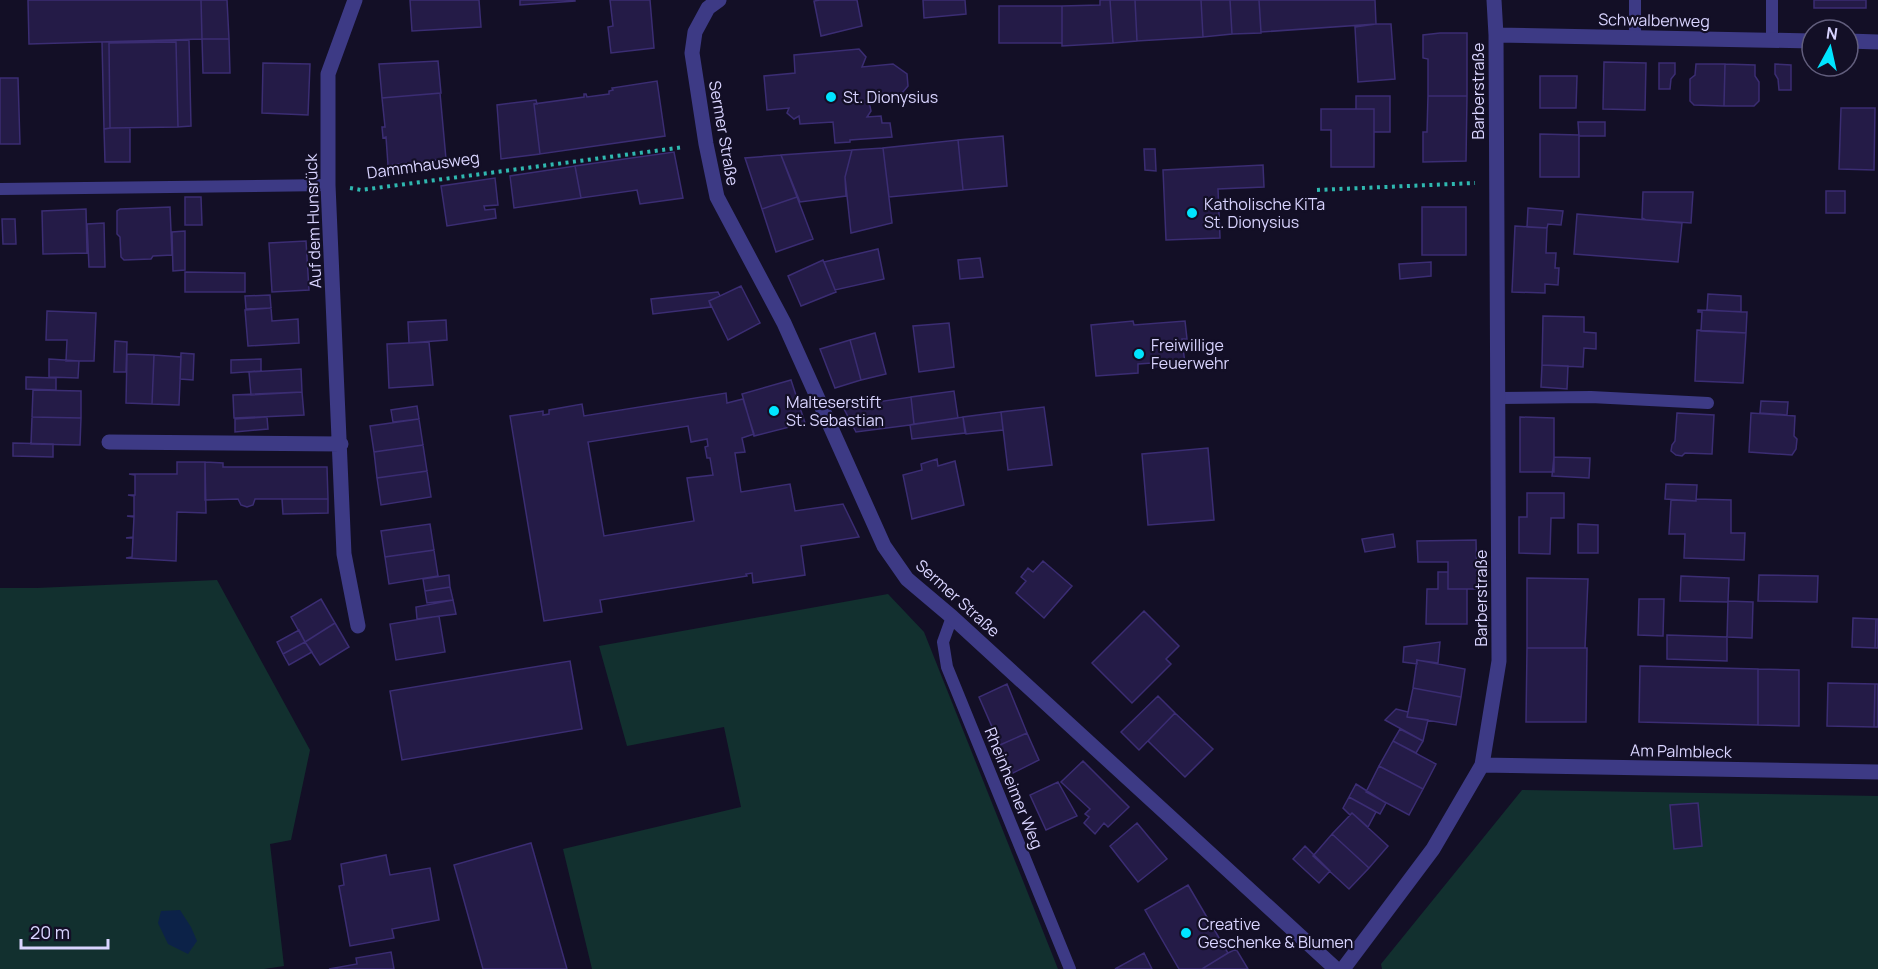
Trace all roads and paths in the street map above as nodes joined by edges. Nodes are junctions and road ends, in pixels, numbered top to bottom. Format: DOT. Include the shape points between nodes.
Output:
graph roads {
  1 [pos="355,0"];
  2 [pos="1494,0"];
  3 [pos="1635,0"];
  4 [pos="1772,0"];
  5 [pos="709,3"];
  6 [pos="1496,35"];
  7 [pos="1635,37"];
  8 [pos="1772,40"];
  9 [pos="1800,41"];
  10 [pos="1860,41"];
  11 [pos="1878,42"];
  12 [pos="706,144"];
  13 [pos="1496,182"];
  14 [pos="328,184"];
  15 [pos="0,189"];
  16 [pos="1317,190"];
  17 [pos="1498,398"];
  18 [pos="1708,403"];
  19 [pos="109,442"];
  20 [pos="341,444"];
  21 [pos="952,617"];
  22 [pos="358,626"];
  23 [pos="1482,765"];
  24 [pos="1878,772"];
  25 [pos="1070,969"];
  26 [pos="1336,969"];
  27 [pos="1343,969"];
  1 -- 14 [label="street, Auf dem Hunsrück" via="328,74"];
  2 -- 6 [label="street, Barberstraße"];
  3 -- 7 [label="lane"];
  4 -- 8 [label="lane"];
  5 -- 12 [label="street, Sermer Straße" via="695,32 692,52"];
  6 -- 7 [label="street, Schwalbenweg"];
  6 -- 13 [label="street, Barberstraße"];
  7 -- 8 [label="street, Schwalbenweg"];
  8 -- 9 [label="street, Schwalbenweg"];
  10 -- 11 [label="street"];
  12 -- 14 [label="path, Dammhausweg" via="361,190"];
  12 -- 21 [label="street, Sermer Straße" via="717,196 784,323 884,546 907,579"];
  13 -- 16 [label="path"];
  13 -- 17 [label="street, Barberstraße"];
  14 -- 15 [label="lane"];
  14 -- 20 [label="street, Auf dem Hunsrück"];
  17 -- 18 [label="lane" via="1591,397"];
  17 -- 23 [label="street, Barberstraße" via="1499,661"];
  19 -- 20 [label="street"];
  20 -- 22 [label="street, Auf dem Hunsrück" via="344,554"];
  21 -- 25 [label="lane, Rheinheimer Weg" via="943,642 947,667"];
  21 -- 26 [label="street, Sermer Straße"];
  23 -- 24 [label="street, Am Palmbleck"];
  23 -- 27 [label="street, Barberstraße" via="1433,849"];
}
